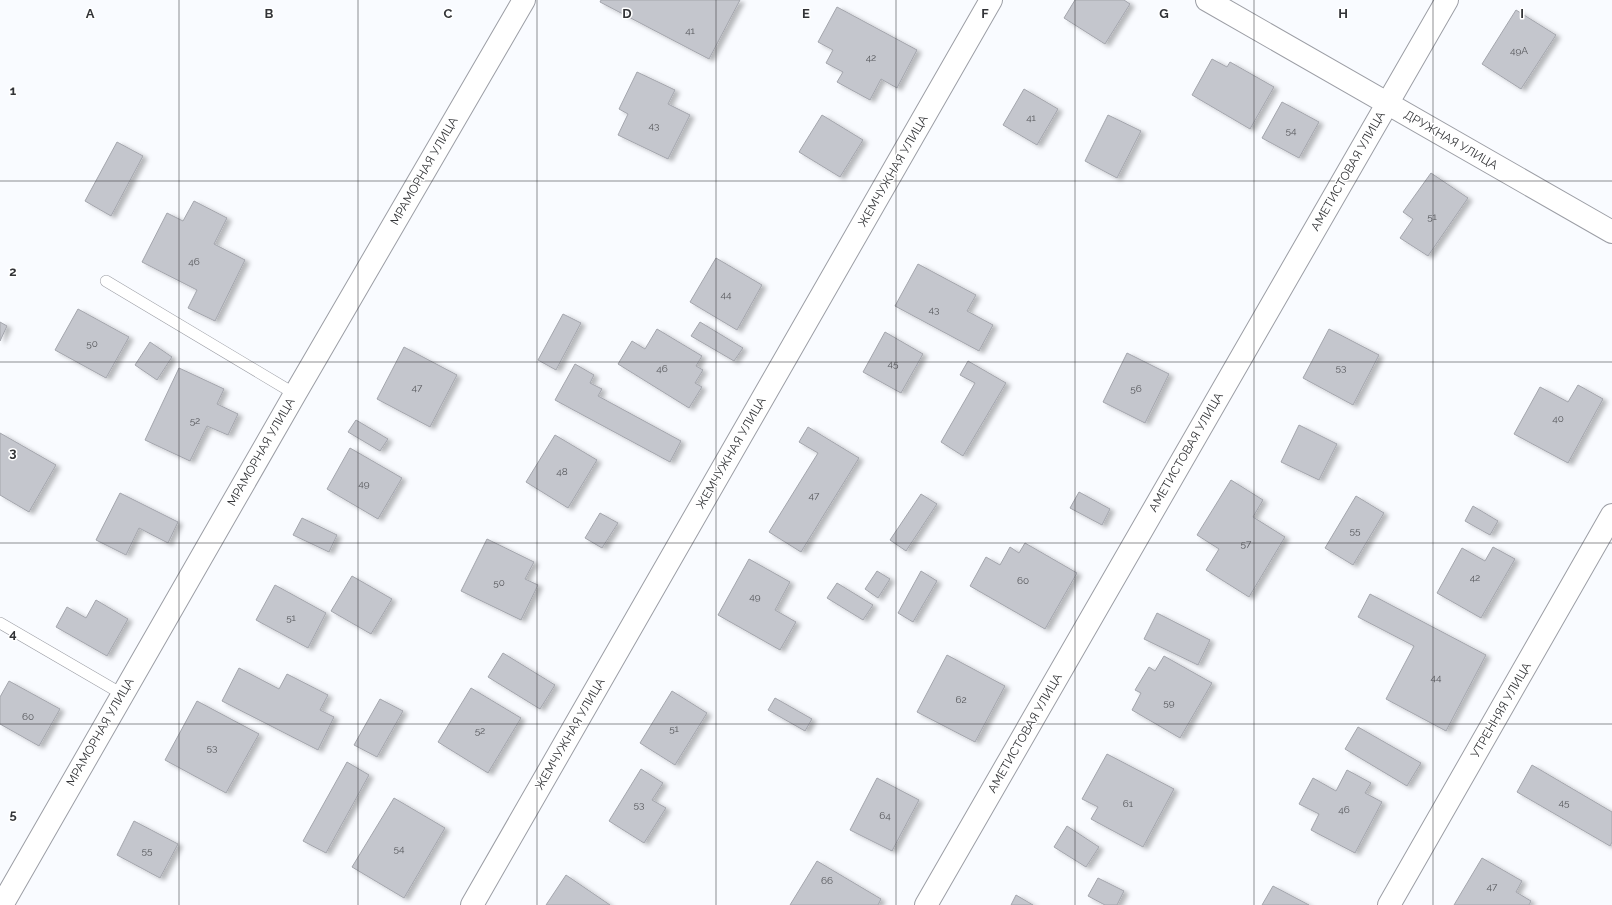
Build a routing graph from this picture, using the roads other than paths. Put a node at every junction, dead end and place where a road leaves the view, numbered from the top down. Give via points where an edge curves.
1 (524, 0) edge
2 (991, 0) edge
3 (1207, 0) edge
4 (1447, 0) edge
5 (1387, 103) junction
6 (1612, 232) edge
7 (106, 281) dead end
8 (295, 394) junction
9 (1612, 515) edge
10 (0, 623) edge
11 (122, 694) junction
12 (2, 905) edge
13 (472, 905) edge
14 (926, 905) edge
15 (1389, 905) edge

1 - 8 street, МРАМОРНАЯ УЛИЦА
2 - 13 street, ЖЕМЧУЖНАЯ УЛИЦА
3 - 5 street, ДРУЖНАЯ УЛИЦА
4 - 5 street, АМЕТИСТОВАЯ УЛИЦА
5 - 6 street, ДРУЖНАЯ УЛИЦА
5 - 14 street, АМЕТИСТОВАЯ УЛИЦА
7 - 8 lane
8 - 11 street, МРАМОРНАЯ УЛИЦА
9 - 15 street, УТРЕННЯЯ УЛИЦА
10 - 11 lane
11 - 12 street, МРАМОРНАЯ УЛИЦА

